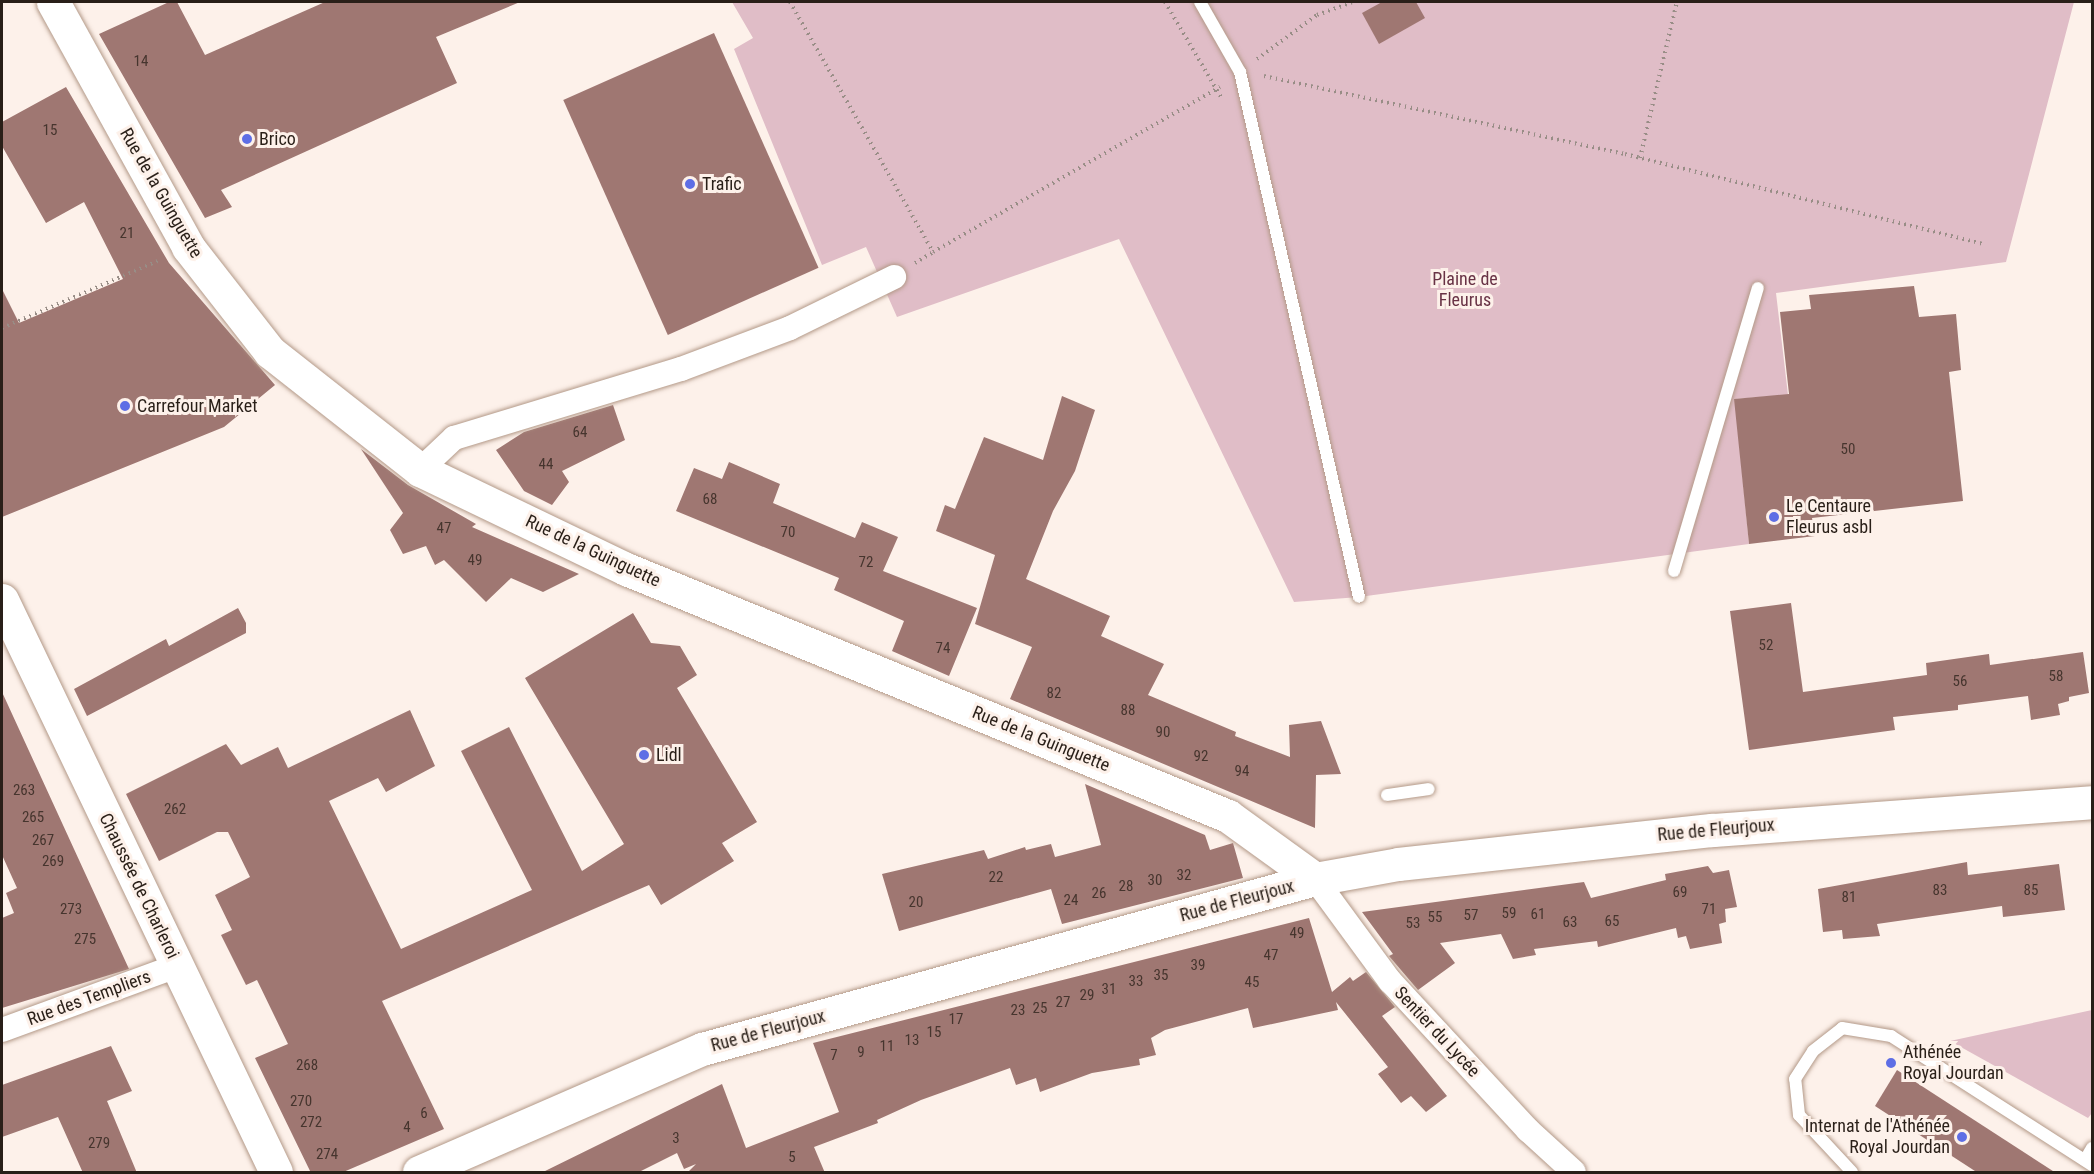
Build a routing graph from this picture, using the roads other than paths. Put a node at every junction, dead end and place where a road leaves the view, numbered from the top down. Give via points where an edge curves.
1 (53, 2) edge
2 (1200, 2) edge
3 (894, 277) dead end
4 (1758, 288) dead end
5 (420, 470) junction
6 (1674, 570) dead end
7 (1359, 597) dead end
8 (2, 600) edge
9 (1428, 789) dead end
10 (1387, 795) dead end
11 (2092, 802) edge
12 (1315, 879) junction
13 (177, 966) junction
14 (2, 1030) edge
15 (2092, 1148) edge
16 (2089, 1163) edge
17 (276, 1173) edge
18 (419, 1173) edge
19 (1574, 1173) edge
20 (1852, 1173) edge

1 - 5 street, Rue de la Guinguette via 188,247 270,352
2 - 7 lane via 1239,72
3 - 5 street via 790,328 681,369 454,438
4 - 6 lane
5 - 12 street, Rue de la Guinguette via 626,569 1228,816
8 - 13 street, Chaussée de Charleroi
9 - 10 lane
11 - 12 street, Rue de Fleurjoux via 1713,830 1398,864
12 - 18 street, Rue de Fleurjoux via 702,1049
12 - 19 street, Sentier du Lycée via 1390,981 1528,1130
13 - 14 street, Rue des Templiers
13 - 17 street, Chaussée de Charleroi
15 - 16 lane
16 - 20 lane via 1891,1036 1842,1028 1813,1051 1796,1079 1799,1115

